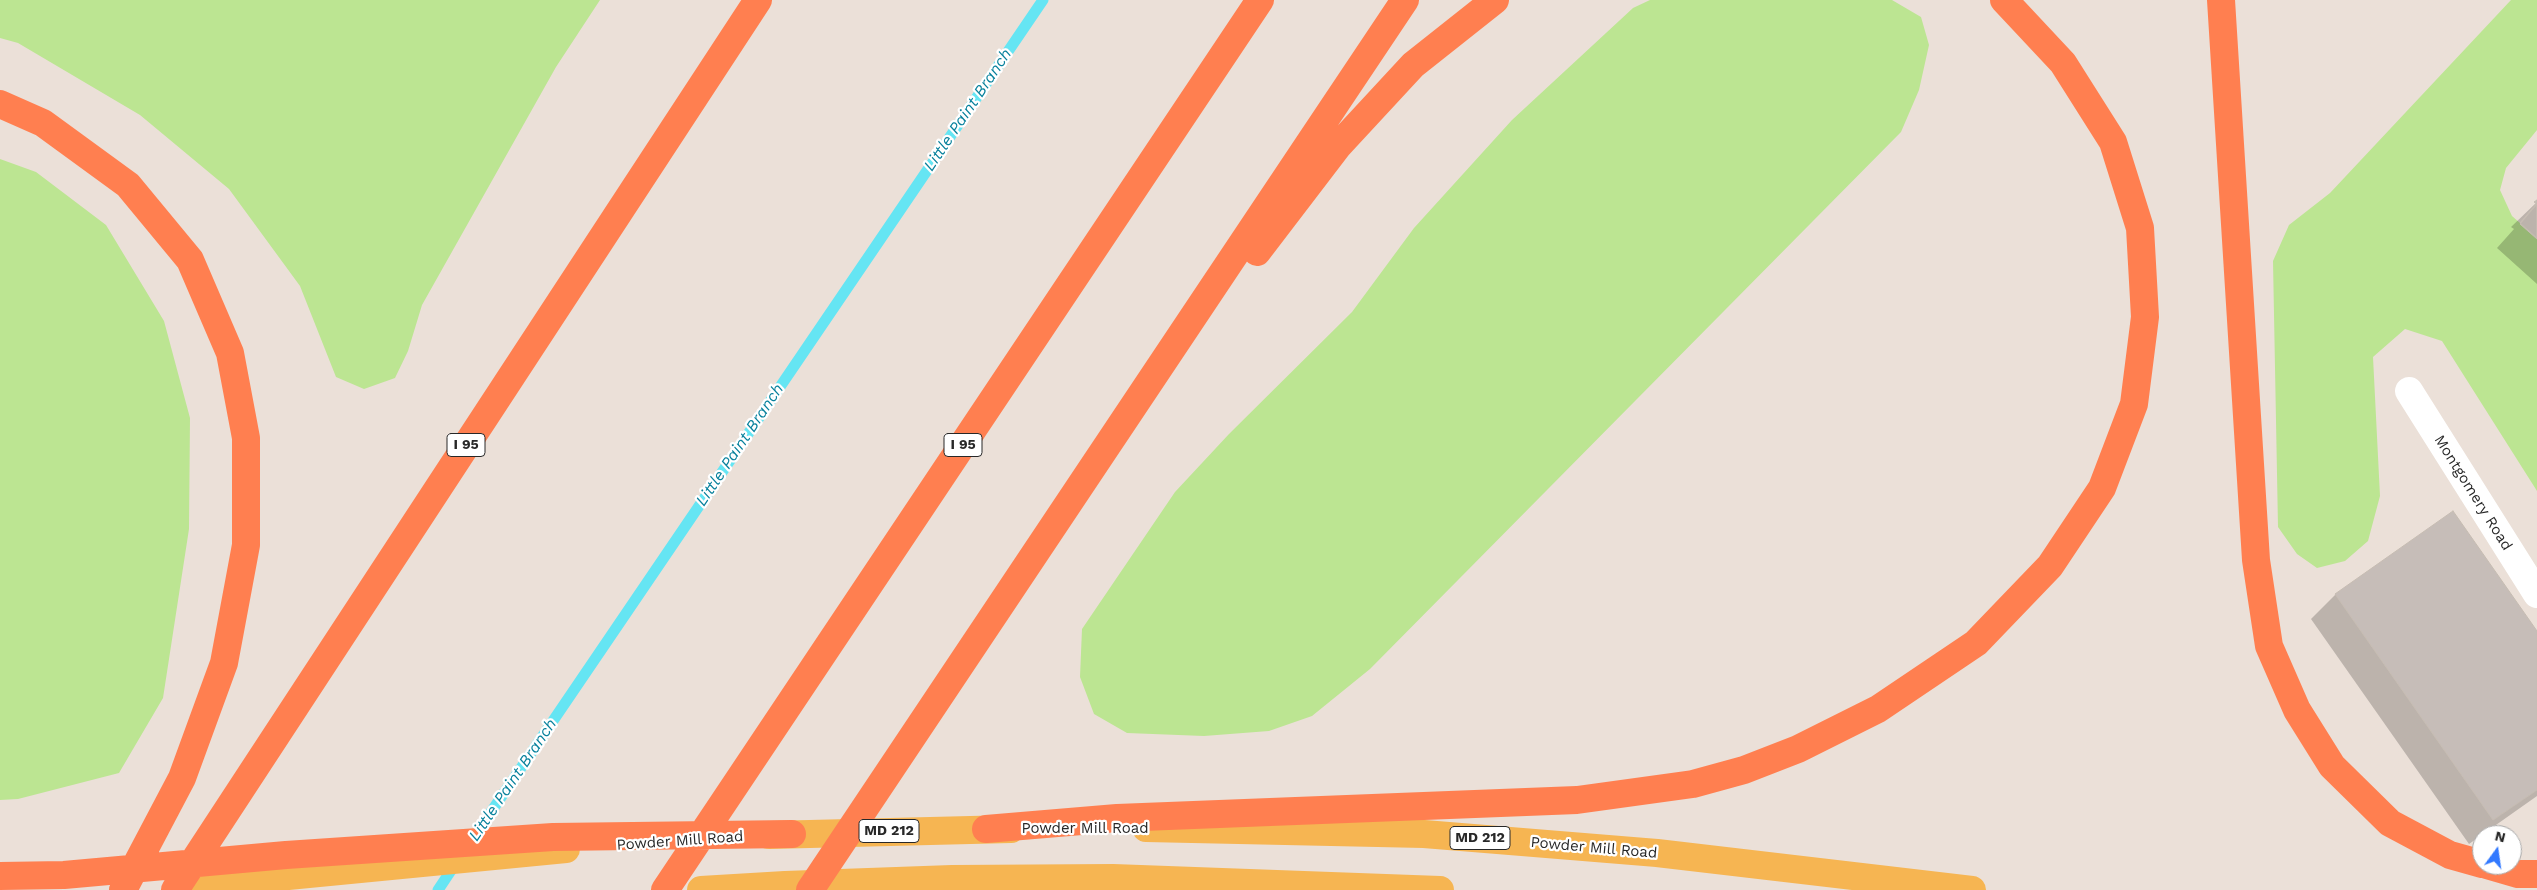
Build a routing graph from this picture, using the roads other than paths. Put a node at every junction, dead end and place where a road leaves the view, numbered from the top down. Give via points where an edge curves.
1 (758, 0) edge
2 (1260, 0) edge
3 (1405, 0) edge
4 (1495, 0) edge
5 (2004, 0) edge
6 (2221, 0) edge
7 (0, 104) edge
8 (2409, 391) dead end
9 (1093, 468) junction
10 (2537, 594) edge
11 (929, 714) junction
12 (986, 829) junction
13 (792, 834) junction
14 (2472, 861) edge
15 (2522, 874) edge
16 (2537, 874) edge
17 (0, 876) edge
18 (122, 890) edge
19 (175, 890) edge
20 (198, 890) edge
21 (665, 890) edge
22 (701, 890) edge
23 (810, 890) edge
24 (825, 890) edge
25 (1440, 890) edge
26 (1972, 890) edge

1 - 19 highway, I 95
2 - 21 highway, I 95
3 - 9 highway
4 - 9 highway via 1413,64 1338,146
5 - 12 highway via 2063,64 2113,142 2140,228 2144,317 2134,404 2102,488 2050,566 1976,643 1878,709 1798,750 1693,784 1577,800 1116,818
6 - 14 highway via 2256,560 2269,646 2297,710 2332,766 2390,823 2450,855
7 - 18 highway via 43,124 128,185 190,260 230,353 246,438 246,545 224,663 182,778
8 - 10 street, Montgomery Road
9 - 11 highway
11 - 23 highway
11 - 24 highway
12 - 13 main road, Powder Mill Road / MD 212
12 - 26 main road, Powder Mill Road / MD 212 via 1424,834 1657,853
13 - 17 highway via 553,837 286,855 64,875
13 - 20 main road, Powder Mill Road / MD 212 via 552,850 288,876
15 - 16 highway
22 - 25 main road via 952,880 1113,878

